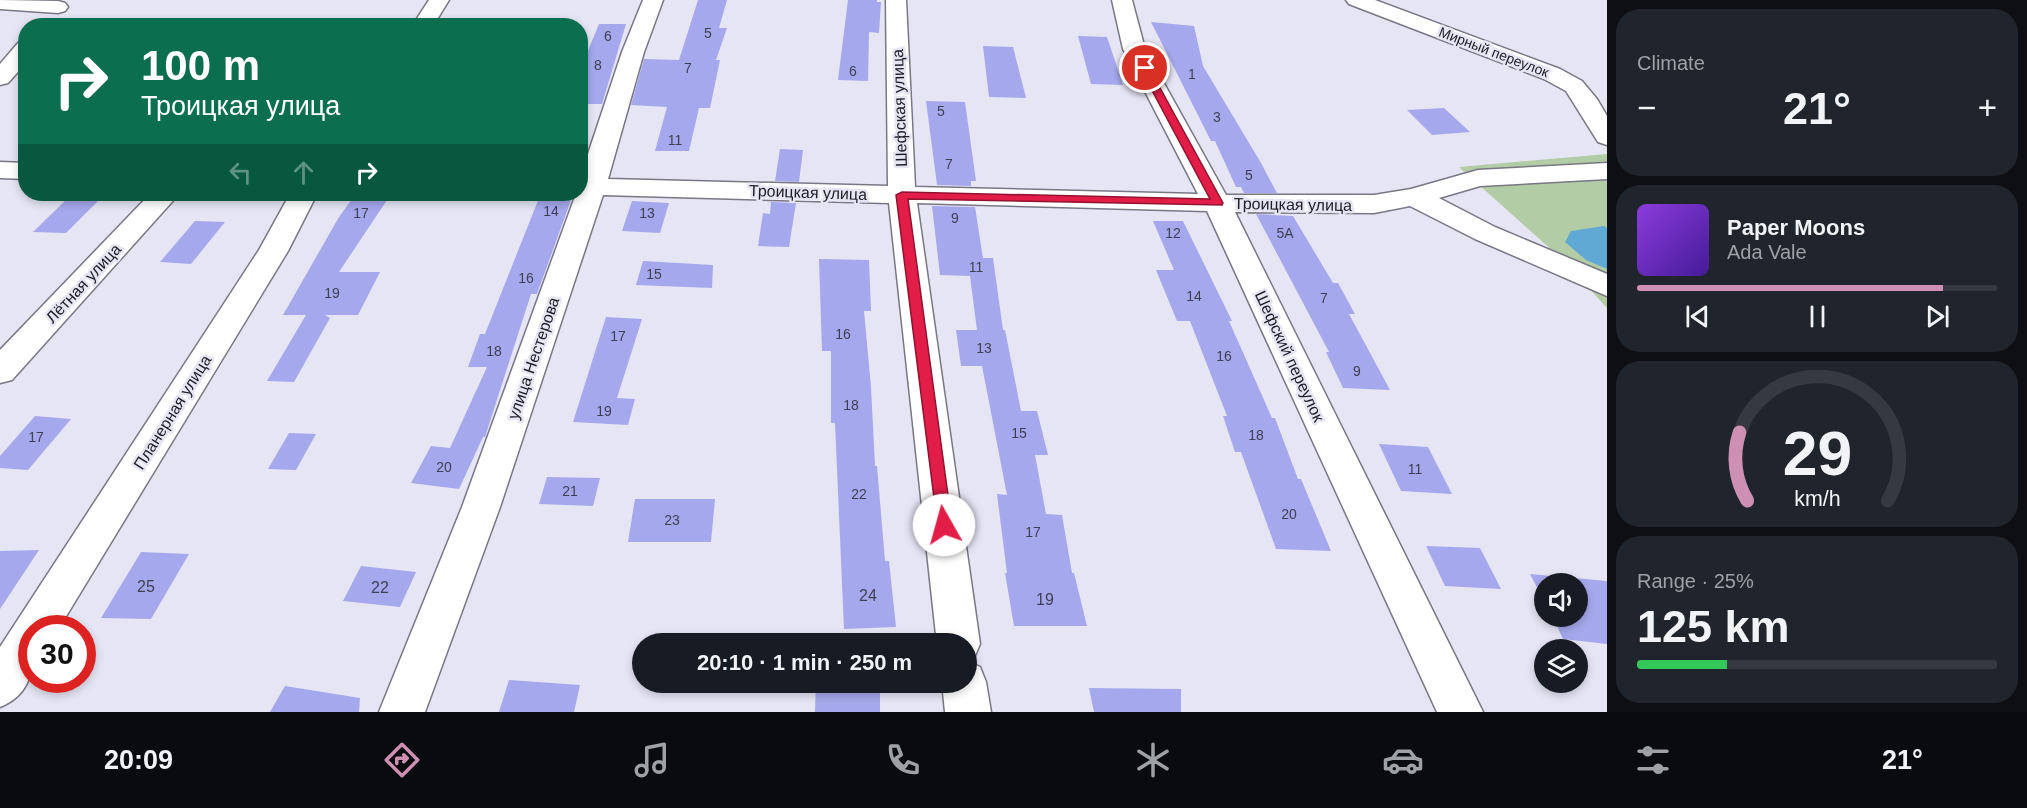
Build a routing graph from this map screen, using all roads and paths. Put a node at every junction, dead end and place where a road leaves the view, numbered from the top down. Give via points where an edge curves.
1 (439, 0) edge
2 (653, 0) edge
3 (896, 0) edge
4 (1122, 0) edge
5 (1356, 0) edge
6 (0, 3) edge
7 (63, 4) edge
8 (51, 18) edge
9 (427, 18) edge
10 (18, 57) edge
11 (0, 78) edge
12 (1607, 137) edge
13 (0, 170) edge
14 (18, 171) edge
15 (1607, 171) edge
16 (588, 180) edge
17 (588, 186) edge
18 (902, 195) junction
19 (1414, 197) junction
20 (158, 201) edge
21 (299, 201) edge
22 (581, 201) edge
23 (1218, 203) junction
24 (1607, 286) edge
25 (0, 371) edge
26 (44, 615) edge
27 (958, 633) edge
28 (18, 657) edge
29 (0, 685) edge
30 (965, 693) edge
31 (402, 712) edge
32 (968, 712) edge
33 (1460, 712) edge

1 - 9 street
2 - 16 street, улица Нестерова
3 - 18 street, Шефская улица
4 - 23 street, Шефский переулок via 1134,49
5 - 12 street, Мирный переулок via 1552,74 1574,86
6 - 7 street
7 - 8 street
10 - 11 street
13 - 14 street
15 - 19 street, Троицкая улица via 1478,178
17 - 18 street, Троицкая улица
18 - 23 street, Троицкая улица
18 - 27 street, Шефская улица
19 - 23 street, Троицкая улица via 1374,204
19 - 24 street
20 - 25 street, Лётная улица
21 - 26 street, Планерная улица via 273,251
22 - 31 street, улица Нестерова via 481,507
23 - 33 street, Шефский переулок
28 - 29 street
30 - 32 street

